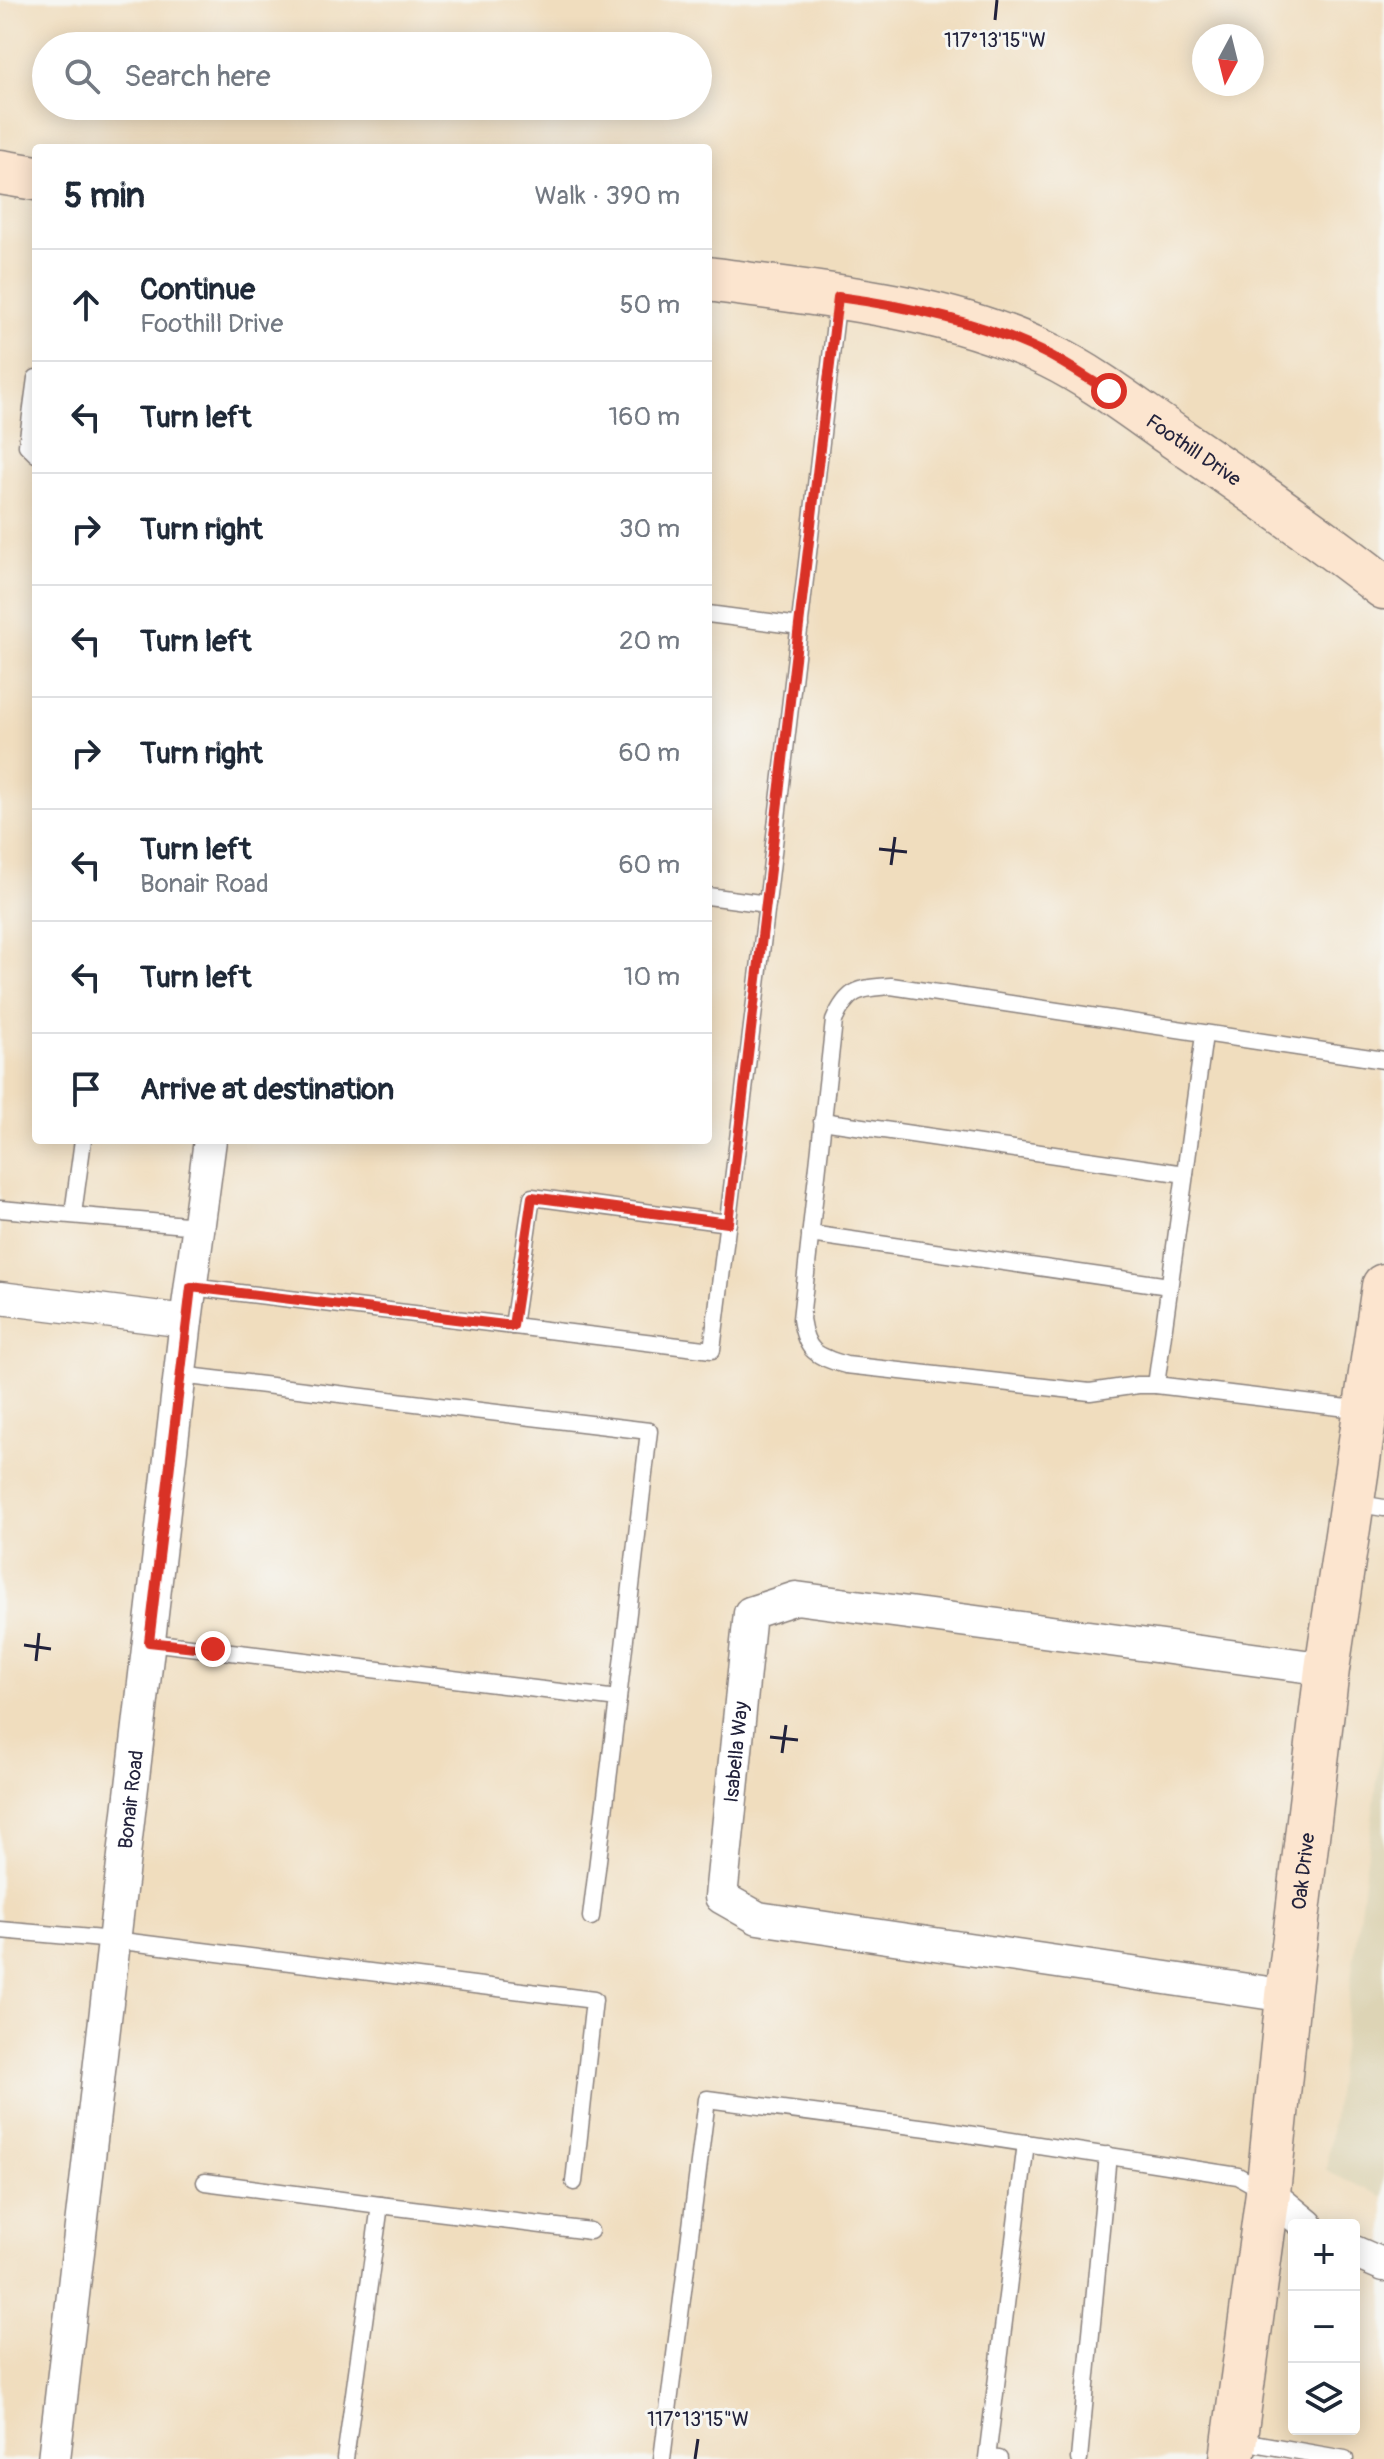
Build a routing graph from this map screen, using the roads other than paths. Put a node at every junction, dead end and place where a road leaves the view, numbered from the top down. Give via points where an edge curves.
1 (0, 172) edge
2 (32, 177) edge
3 (712, 280) edge
4 (838, 297) junction
5 (32, 408) edge
6 (32, 450) edge
7 (1384, 587) edge
8 (712, 615) edge
9 (800, 626) junction
10 (712, 897) edge
11 (767, 904) junction
12 (1204, 1035) junction
13 (1384, 1060) edge
14 (822, 1121) junction
15 (82, 1144) edge
16 (209, 1144) edge
17 (1185, 1174) junction
18 (0, 1209) edge
19 (73, 1214) junction
20 (728, 1223) junction
21 (198, 1226) junction
22 (810, 1234) junction
23 (1169, 1286) junction
24 (191, 1287) junction
25 (1383, 1296) edge
26 (0, 1298) edge
27 (186, 1321) junction
28 (513, 1326) junction
29 (180, 1375) junction
30 (1156, 1385) junction
31 (1367, 1430) junction
32 (1368, 1505) edge
33 (149, 1642) junction
34 (1327, 1669) junction
35 (618, 1699) junction
36 (591, 1917) dead end
37 (0, 1930) edge
38 (114, 1940) junction
39 (1288, 1996) junction
40 (1026, 2143) junction
41 (1108, 2155) junction
42 (205, 2182) dead end
43 (574, 2182) dead end
44 (1268, 2193) junction
45 (380, 2205) junction
46 (1300, 2219) edge
47 (590, 2231) dead end
48 (1360, 2255) edge
49 (1384, 2265) edge
50 (1233, 2450) edge
51 (54, 2459) edge
52 (345, 2459) edge
53 (662, 2459) edge
54 (999, 2459) edge
55 (1079, 2459) edge
56 (1345, 2459) edge

1 - 2 street
3 - 4 street, Foothill Drive
4 - 7 street, Foothill Drive via 888,304 984,330 1050,356 1298,521
4 - 9 lane
5 - 6 lane via 27,445
8 - 9 lane
9 - 11 lane
10 - 11 lane
11 - 20 lane
12 - 13 lane
12 - 14 lane via 891,986 864,988 843,999 834,1021
12 - 17 lane
14 - 17 lane
14 - 22 lane
15 - 19 lane
16 - 21 street, Bonair Road
17 - 23 lane
18 - 19 lane
19 - 21 lane
20 - 28 lane via 532,1197
20 - 28 lane via 712,1350
21 - 24 street, Bonair Road
22 - 23 lane
22 - 30 lane via 801,1319 804,1341 821,1358 1090,1392
23 - 30 lane
24 - 27 street, Bonair Road
24 - 28 lane
25 - 31 street, Oak Drive
26 - 27 street
27 - 29 street, Bonair Road
29 - 33 street, Bonair Road
29 - 35 lane via 649,1431
30 - 31 lane
31 - 32 street, Oak Drive
32 - 34 street, Oak Drive
33 - 35 lane
33 - 38 street, Bonair Road
34 - 39 street, Oak Drive
34 - 39 street, Isabella Way via 796,1598 750,1613 721,1897 758,1918
35 - 36 lane
37 - 38 lane
38 - 43 lane via 594,2000
38 - 51 street, Bonair Road
39 - 44 street, Oak Drive
40 - 41 lane
40 - 53 lane via 707,2099
40 - 54 lane via 987,2458
41 - 44 lane via 1238,2176
41 - 55 lane
42 - 45 lane
44 - 46 street
44 - 50 street, Oak Drive
45 - 47 lane
45 - 52 lane
48 - 49 street
50 - 56 lane

